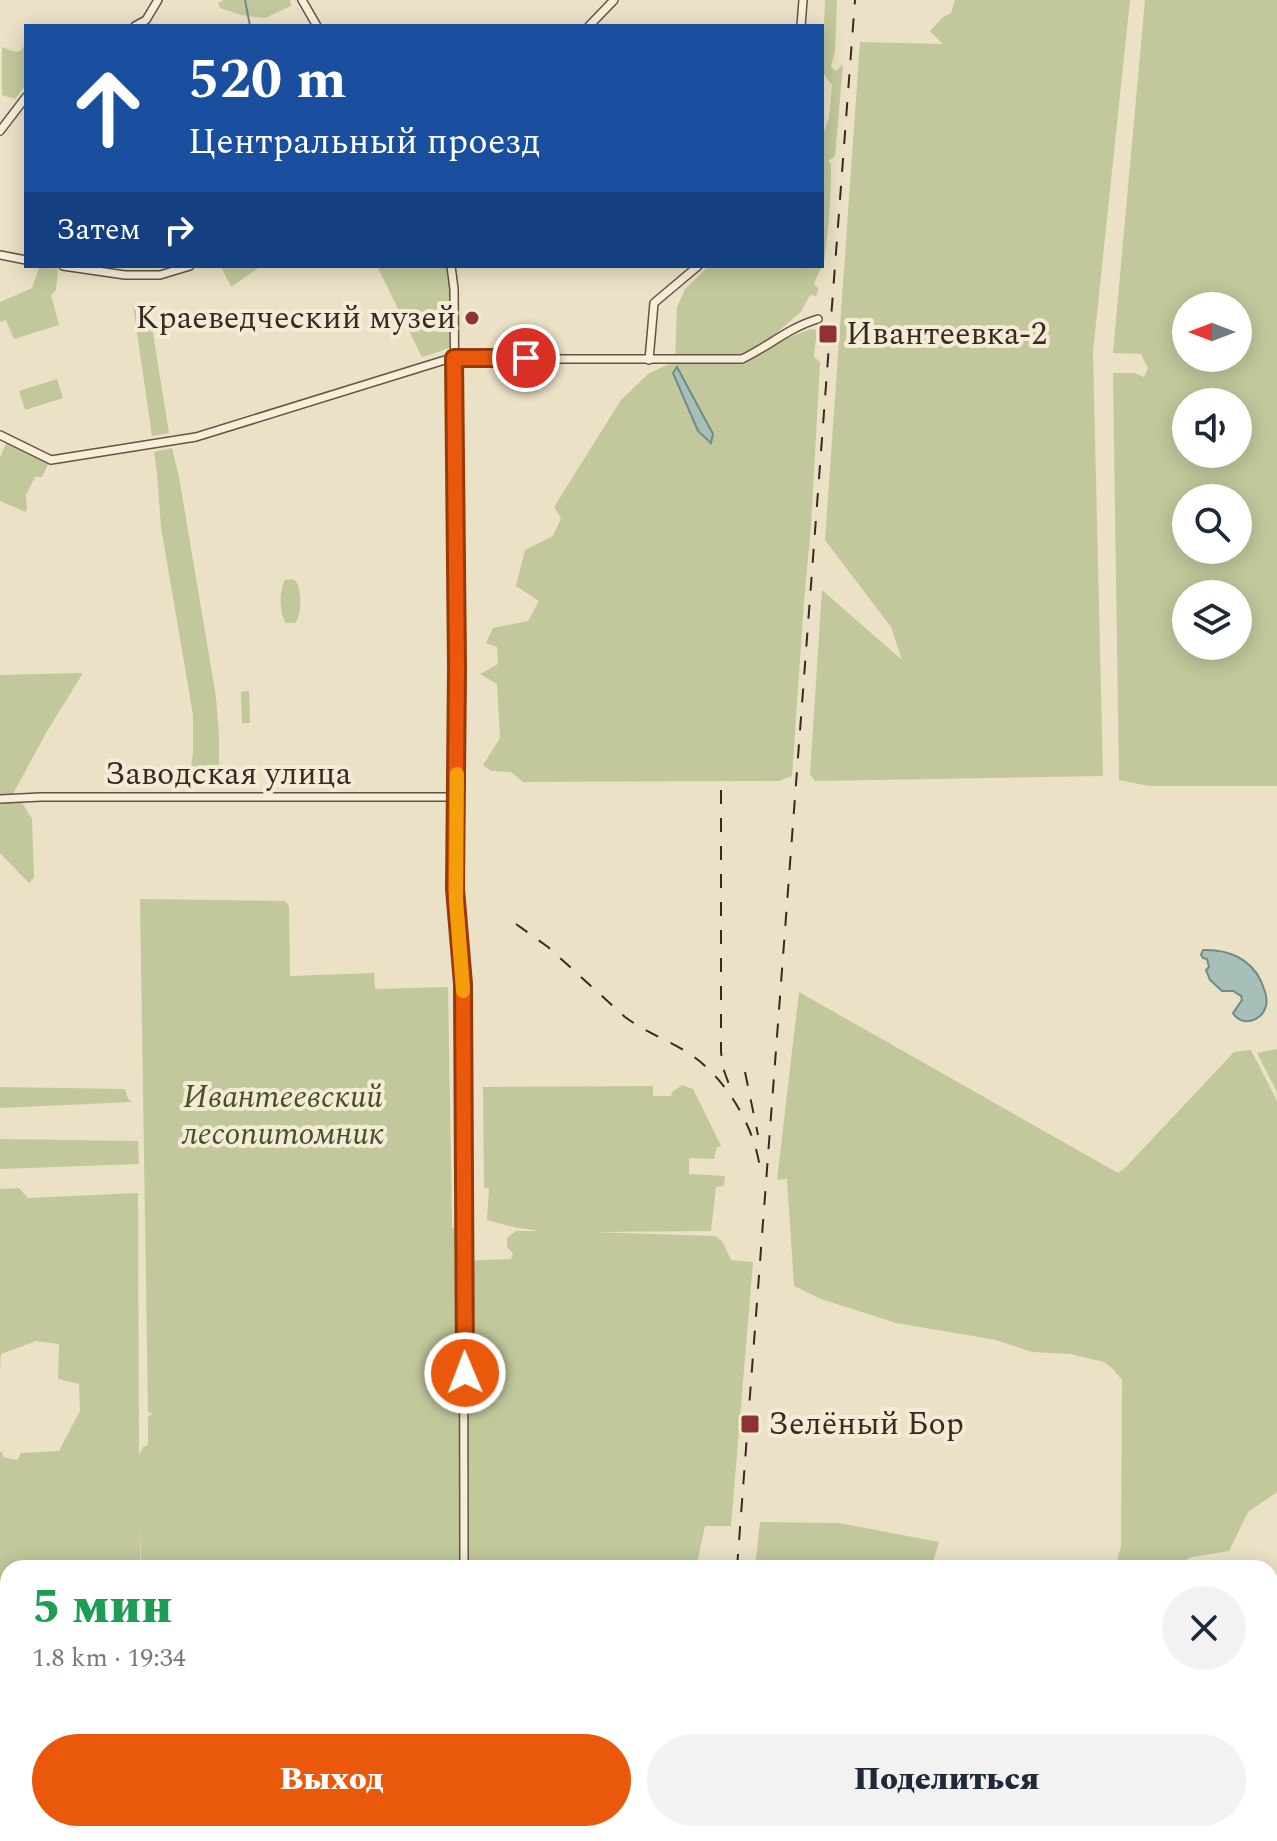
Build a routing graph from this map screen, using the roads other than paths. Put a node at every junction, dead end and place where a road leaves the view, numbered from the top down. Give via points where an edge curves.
1 (158, 0) edge
2 (302, 0) edge
3 (614, 0) edge
4 (803, 0) edge
5 (139, 24) edge
6 (316, 24) edge
7 (591, 24) edge
8 (801, 24) edge
9 (24, 100) edge
10 (0, 131) edge
11 (0, 255) edge
12 (24, 260) edge
13 (77, 268) edge
14 (183, 268) edge
15 (451, 268) edge
16 (696, 268) edge
17 (818, 319) dead end
18 (454, 358) junction
19 (649, 360) junction
20 (0, 435) edge
21 (457, 797) junction
22 (0, 799) edge
23 (464, 1560) edge

1 - 5 street
2 - 6 street
3 - 7 street
4 - 8 street
9 - 10 street
11 - 12 street
13 - 14 street via 125,275 160,275
15 - 18 street
16 - 19 street via 652,306
17 - 19 street via 742,359
18 - 19 street
18 - 20 street via 200,436 161,443 51,460
18 - 21 street
21 - 22 street, Заводская улица
21 - 23 street via 464,1065

